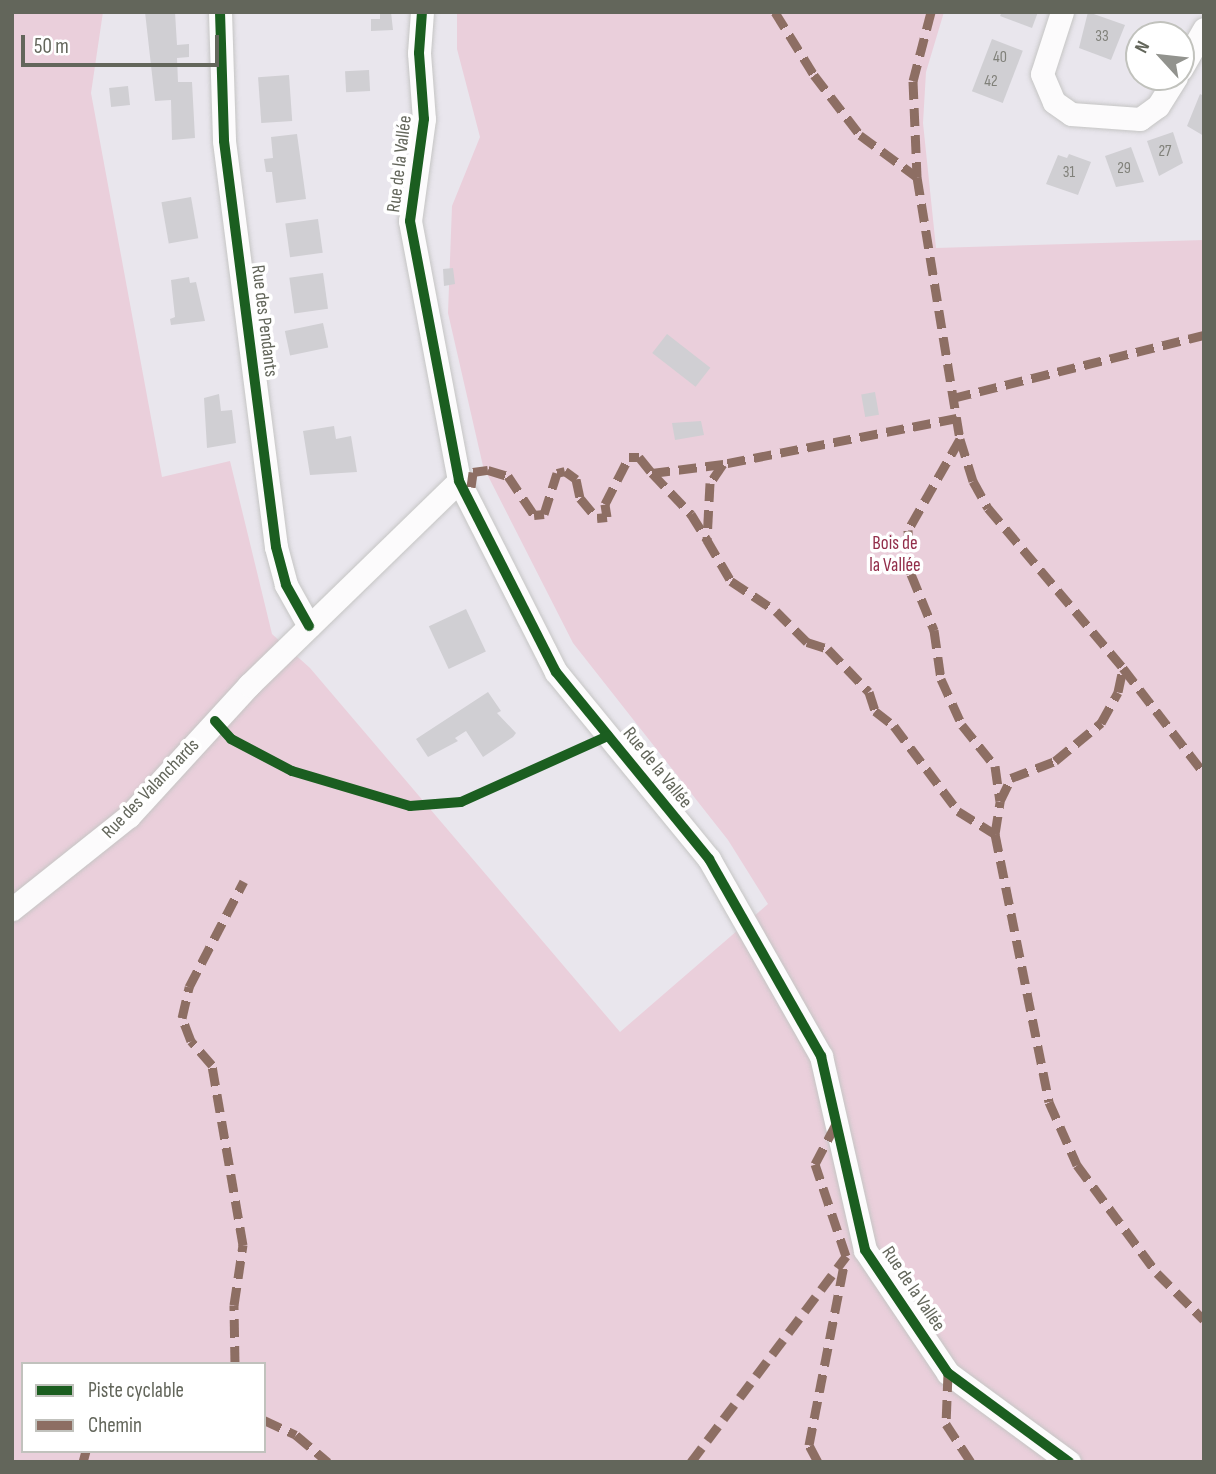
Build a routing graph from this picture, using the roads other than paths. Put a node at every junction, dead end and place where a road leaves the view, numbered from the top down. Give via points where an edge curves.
1 (220, 12) edge
2 (422, 12) edge
3 (1062, 12) edge
4 (1204, 29) edge
5 (1195, 45) edge
6 (1167, 91) edge
7 (459, 481) junction
8 (309, 626) junction
9 (12, 909) edge
10 (1069, 1462) edge

1 - 8 street, Rue des Pendants via 224,141 276,547 286,585
2 - 7 street, Rue de la Vallée via 419,53 424,119 410,221
3 - 6 street via 1042,74 1048,93 1062,108 1087,117 1140,119 1158,106
4 - 5 street
7 - 8 street, Rue des Valanchards
7 - 10 street, Rue de la Vallée via 556,672 709,859 821,1056 866,1250 948,1373
8 - 9 street, Rue des Valanchards via 129,816

